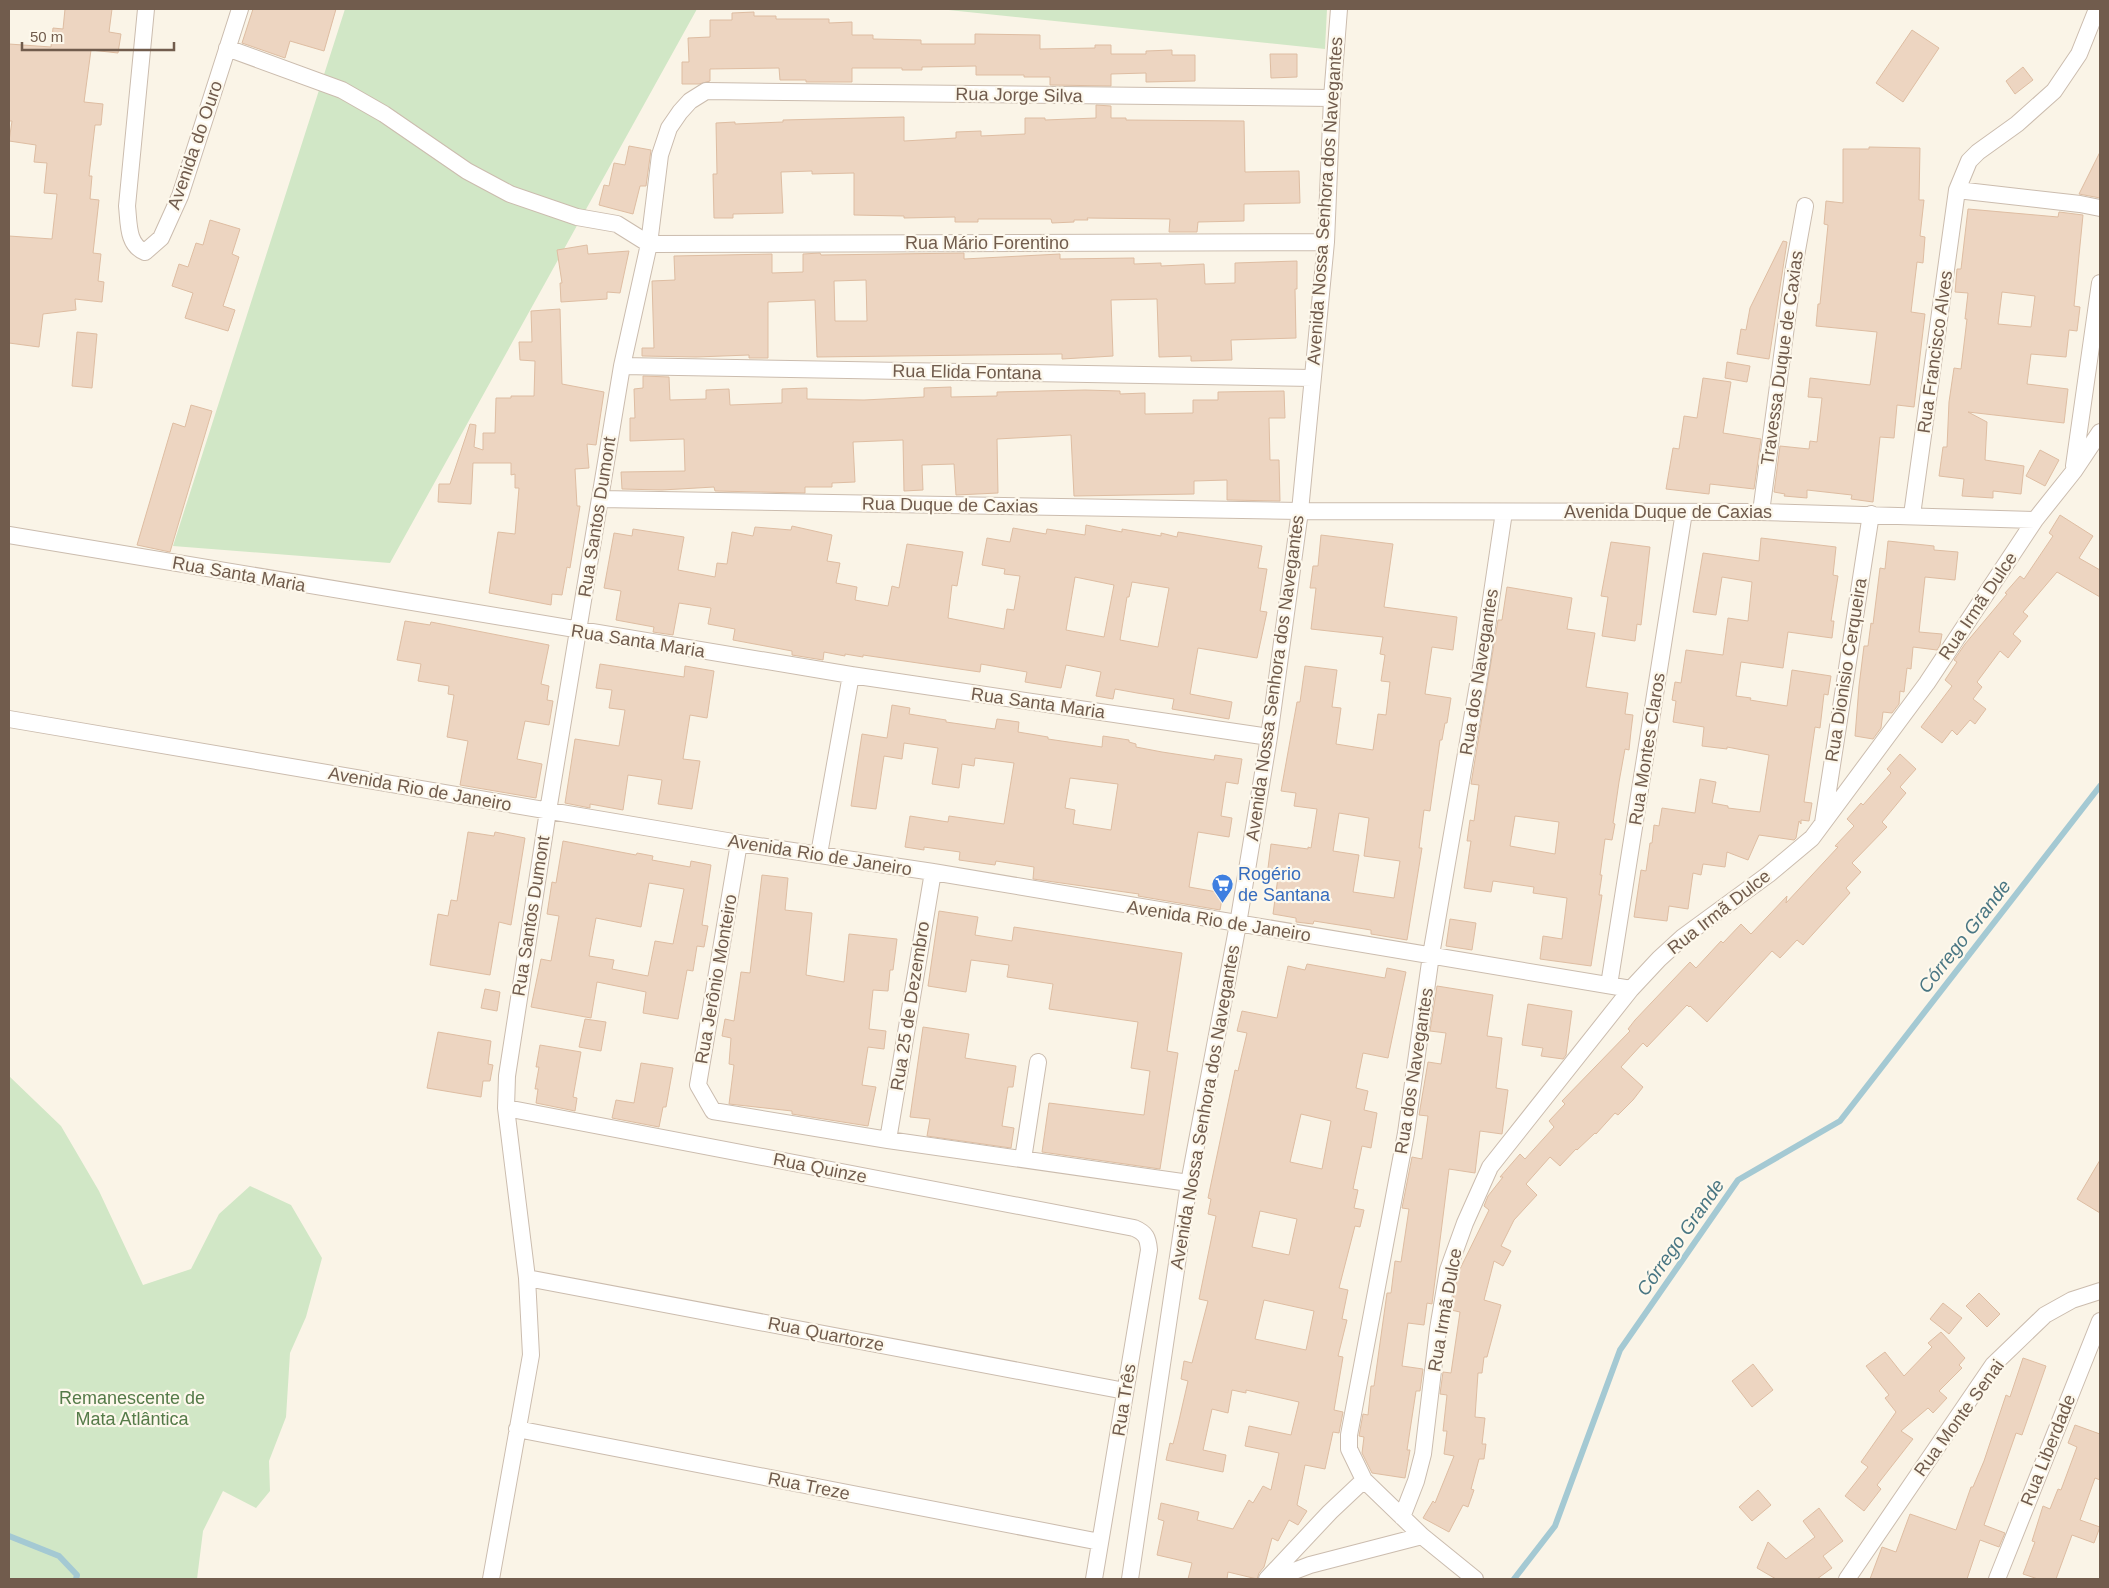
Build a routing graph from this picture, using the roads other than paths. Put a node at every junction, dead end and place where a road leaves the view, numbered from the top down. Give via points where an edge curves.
1 (146, 9) edge
2 (240, 9) edge
3 (1339, 9) edge
4 (2097, 9) edge
5 (227, 48) junction
6 (706, 91) joint
7 (1332, 98) junction
8 (1958, 190) junction
9 (1805, 206) dead end
10 (2100, 208) edge
11 (1326, 242) junction
12 (649, 244) junction
13 (2100, 283) edge
14 (622, 366) junction
15 (1312, 378) junction
16 (2100, 432) edge
17 (2074, 471) junction
18 (600, 499) junction
19 (1300, 511) junction
20 (1504, 512) junction
21 (1684, 512) junction
22 (1761, 512) junction
23 (1871, 514) junction
24 (1912, 515) junction
25 (2035, 520) junction
26 (9, 536) edge
27 (579, 631) junction
28 (851, 675) junction
29 (9, 719) edge
30 (1269, 736) junction
31 (548, 811) junction
32 (1822, 826) junction
33 (739, 843) junction
34 (819, 854) junction
35 (933, 872) junction
36 (1238, 924) junction
37 (1431, 955) junction
38 (1609, 985) junction
39 (1631, 988) junction
40 (1038, 1062) dead end
41 (506, 1108) junction
42 (888, 1140) junction
43 (1023, 1159) junction
44 (1189, 1183) junction
45 (1134, 1228) joint
46 (527, 1278) junction
47 (2100, 1291) edge
48 (2100, 1321) edge
49 (1125, 1391) junction
50 (518, 1429) junction
51 (1364, 1480) junction
52 (1402, 1517) junction
53 (1422, 1536) junction
54 (1100, 1542) junction
55 (491, 1579) edge
56 (1094, 1579) edge
57 (1130, 1579) edge
58 (1267, 1579) edge
59 (1273, 1579) edge
60 (1475, 1579) edge
61 (1848, 1579) edge
62 (1997, 1579) edge

1 - 5 street, Avenida do Ouro via 127,206 130,235 136,246 145,252 161,238 180,196
2 - 5 street, Avenida do Ouro
3 - 7 street, Avenida Nossa Senhora dos Navegantes
4 - 8 street, Rua Francisco Alves via 2079,54 2054,91 2017,124 1978,152 1969,162
5 - 12 street via 342,90 384,114 467,171 510,194 577,217 617,224
6 - 7 street, Rua Jorge Silva
6 - 12 street, Rua Santos Dumont via 690,100 669,128 660,155
7 - 11 street, Avenida Nossa Senhora dos Navegantes
8 - 10 street
8 - 24 street, Rua Francisco Alves
9 - 22 street, Travessa Duque de Caxias
11 - 12 street, Rua Mário Forentino
11 - 15 street, Avenida Nossa Senhora dos Navegantes
12 - 14 street, Rua Santos Dumont
13 - 17 street
14 - 15 street, Rua Elida Fontana
14 - 18 street, Rua Santos Dumont
15 - 19 street, Avenida Nossa Senhora dos Navegantes
16 - 17 street, Rua Irmã Dulce
17 - 25 street, Rua Irmã Dulce
18 - 19 street, Rua Duque de Caxias
18 - 27 street, Rua Santos Dumont
19 - 20 street, Avenida Duque de Caxias
19 - 30 street, Avenida Nossa Senhora dos Navegantes
20 - 21 street, Avenida Duque de Caxias
20 - 37 street, Rua dos Navegantes via 1481,667
21 - 22 street, Avenida Duque de Caxias
21 - 38 street, Rua Montes Claros
22 - 23 street, Avenida Duque de Caxias
23 - 24 street, Avenida Duque de Caxias
23 - 32 street, Rua Dionisio Cerqueira
24 - 25 street, Avenida Duque de Caxias
25 - 32 street, Rua Irmã Dulce via 1927,682
26 - 27 street, Rua Santa Maria
27 - 28 street, Rua Santa Maria
27 - 31 street, Rua Santos Dumont
28 - 30 street, Rua Santa Maria
28 - 34 street
29 - 31 street, Avenida Rio de Janeiro
30 - 36 street, Avenida Nossa Senhora dos Navegantes
31 - 33 street, Avenida Rio de Janeiro
31 - 41 street, Rua Santos Dumont via 507,1076
32 - 39 street, Rua Irmã Dulce via 1769,874 1683,937
33 - 34 street, Avenida Rio de Janeiro
33 - 42 street, Rua Jerônio Monteiro via 698,1085 713,1111
34 - 35 street, Avenida Rio de Janeiro
35 - 36 street, Avenida Rio de Janeiro
35 - 42 street, Rua 25 de Dezembro
36 - 37 street, Avenida Rio de Janeiro
36 - 44 street, Avenida Nossa Senhora dos Navegantes
37 - 38 street, Avenida Rio de Janeiro
37 - 51 street, Rua dos Navegantes via 1406,1133 1349,1435 1349,1449
38 - 39 street, Avenida Rio de Janeiro
39 - 52 street, Rua Irmã Dulce via 1490,1167 1474,1199 1448,1270 1423,1454
40 - 43 street
41 - 45 street, Rua Quinze
41 - 46 street, Rua Santos Dumont
42 - 43 street
43 - 44 street
44 - 57 street, Avenida Nossa Senhora dos Navegantes
45 - 49 street, Rua Três via 1147,1236 1149,1250
46 - 49 street, Rua Quartorze
46 - 50 street, Rua Santos Dumont via 531,1355
47 - 61 street, Rua Monte Senai via 2072,1300 2045,1315 1993,1365
48 - 62 street, Rua Liberdade
49 - 54 street, Rua Três
50 - 54 street, Rua Treze
50 - 55 street, Rua Santos Dumont
51 - 52 street, Rua dos Navegantes
51 - 58 street
52 - 53 street, Rua dos Navegantes
53 - 59 street via 1310,1565
53 - 60 street, Rua dos Navegantes
54 - 56 street, Rua Três

